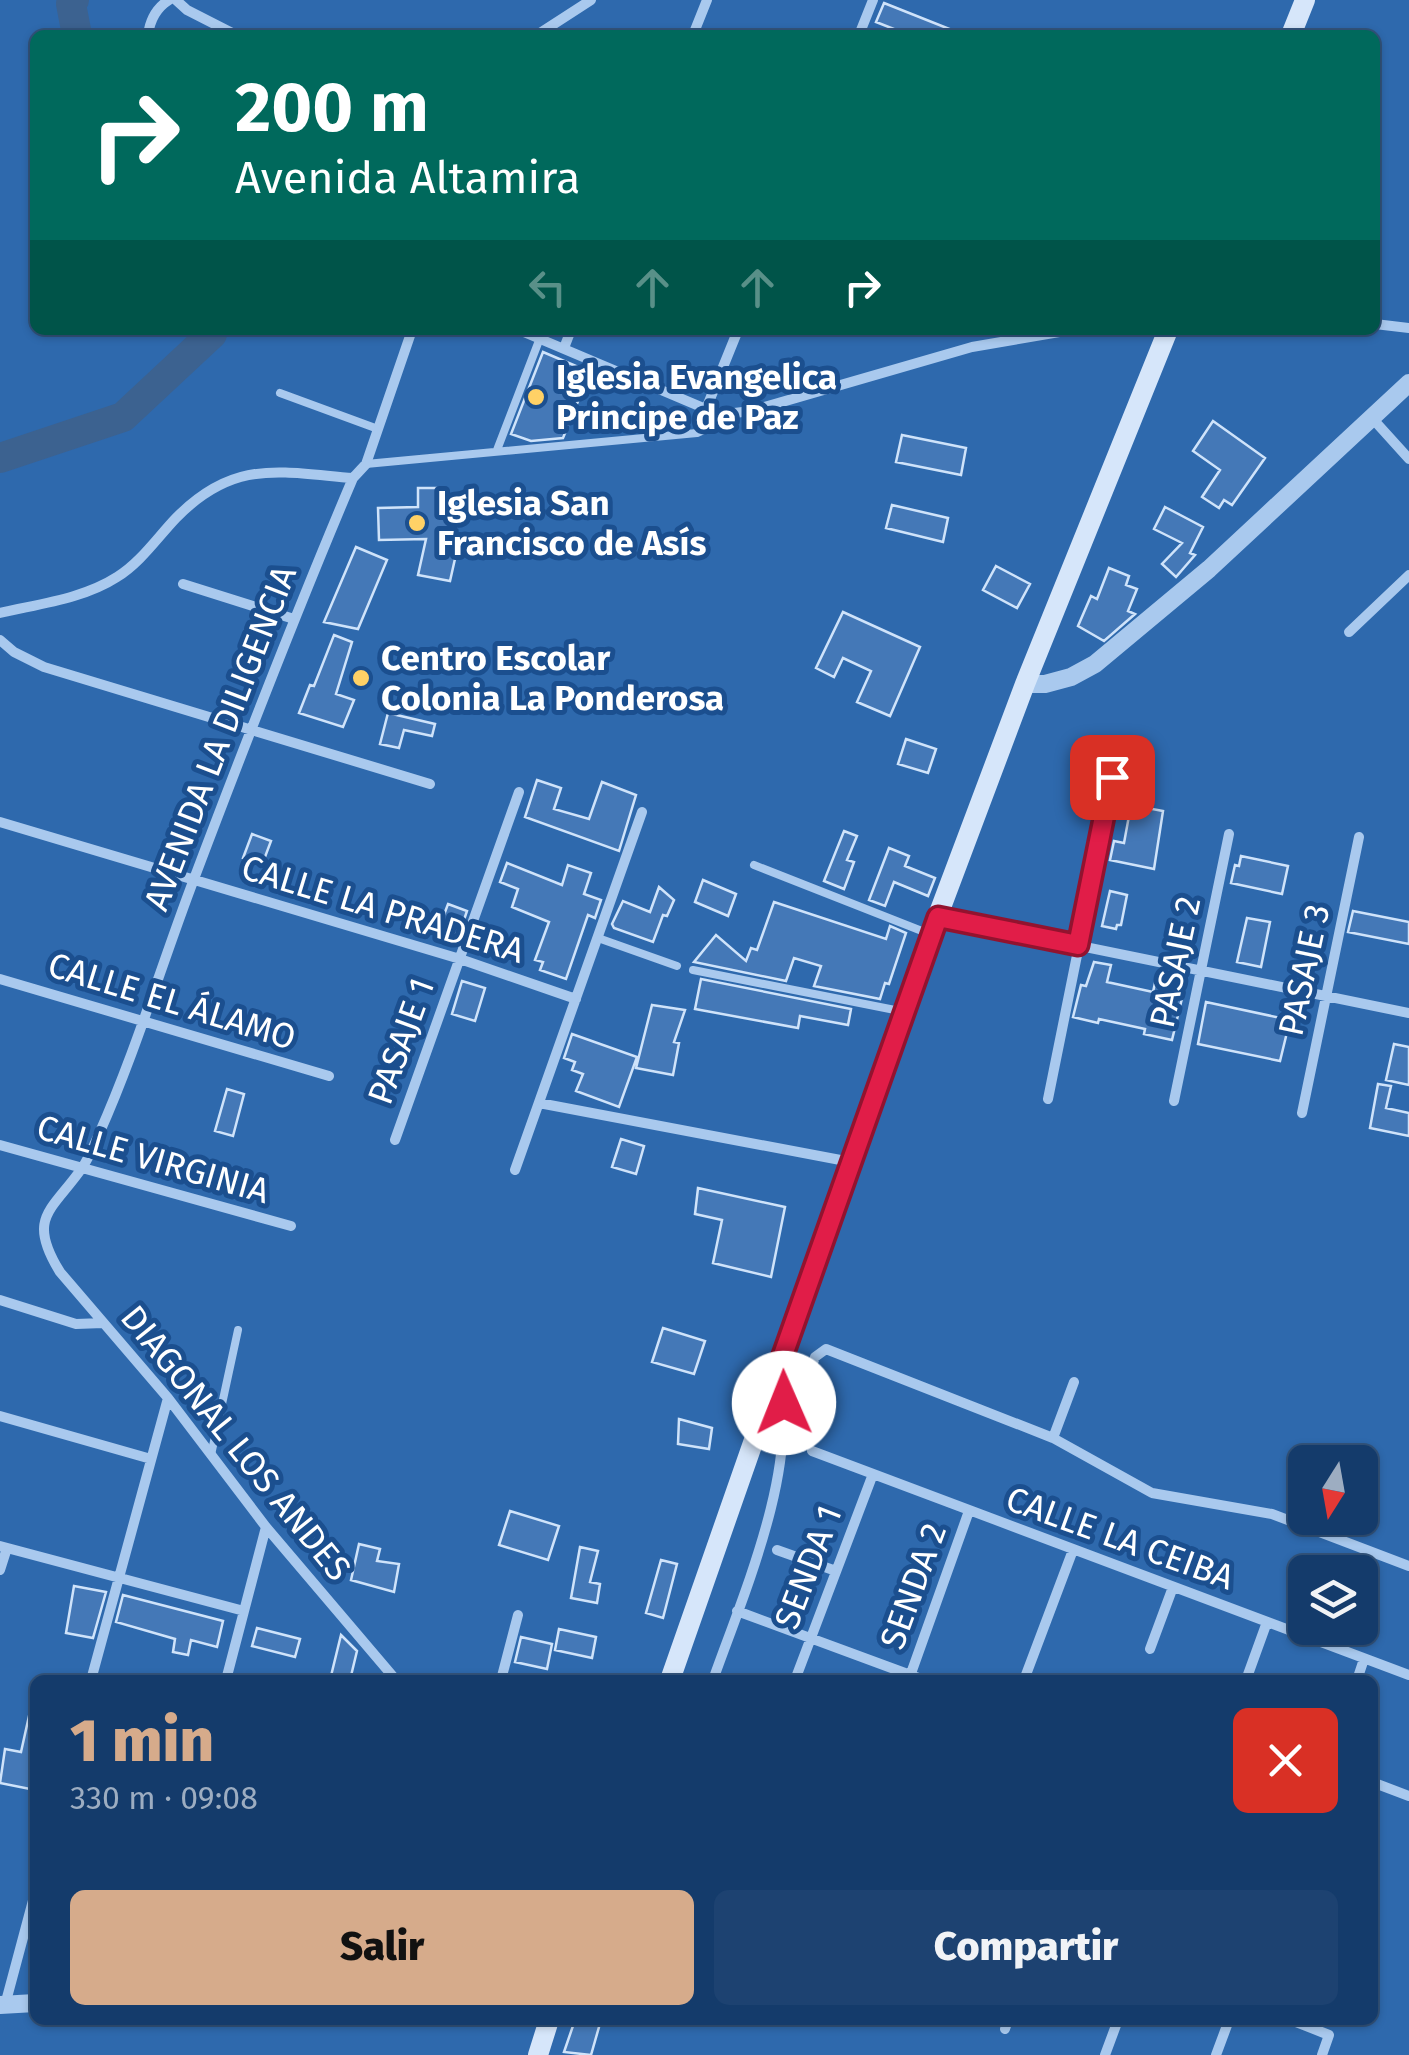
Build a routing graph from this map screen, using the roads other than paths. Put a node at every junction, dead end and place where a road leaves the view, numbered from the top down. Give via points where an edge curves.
1 (172, 0) edge
2 (591, 0) edge
3 (707, 0) edge
4 (873, 0) edge
5 (1305, 0) edge
6 (149, 30) edge
7 (226, 30) edge
8 (546, 30) edge
9 (695, 30) edge
10 (861, 30) edge
11 (1293, 30) edge
12 (1380, 325) edge
13 (1409, 328) edge
14 (410, 335) edge
15 (532, 335) edge
16 (569, 335) edge
17 (736, 335) edge
18 (1042, 335) edge
19 (1168, 335) edge
20 (540, 338) junction
21 (564, 348) junction
22 (1409, 383) edge
23 (280, 393) dead end
24 (706, 409) junction
25 (726, 414) junction
26 (1372, 418) junction
27 (378, 429) junction
28 (497, 450) junction
29 (1409, 459) edge
30 (366, 464) junction
31 (354, 478) junction
32 (1409, 575) edge
33 (182, 584) dead end
34 (0, 613) edge
35 (294, 619) junction
36 (1349, 632) dead end
37 (0, 640) edge
38 (1025, 684) junction
39 (252, 730) junction
40 (1112, 777) dead end
41 (430, 784) dead end
42 (519, 792) dead end
43 (642, 812) dead end
44 (0, 822) edge
45 (1229, 834) dead end
46 (1360, 837) dead end
47 (754, 865) dead end
48 (193, 880) junction
49 (934, 926) junction
50 (598, 938) junction
51 (1078, 945) junction
52 (460, 959) junction
53 (677, 966) dead end
54 (693, 970) dead end
55 (1201, 970) junction
56 (0, 978) edge
57 (1326, 996) junction
58 (576, 999) junction
59 (904, 1012) junction
60 (1409, 1013) edge
61 (142, 1021) junction
62 (329, 1076) dead end
63 (1048, 1098) dead end
64 (1174, 1101) dead end
65 (540, 1103) junction
66 (1302, 1113) dead end
67 (395, 1140) dead end
68 (0, 1145) edge
69 (852, 1162) junction
70 (82, 1168) junction
71 (516, 1170) dead end
72 (290, 1226) dead end
73 (43, 1234) joint
74 (0, 1300) edge
75 (103, 1323) junction
76 (238, 1330) dead end
77 (777, 1372) junction
78 (1074, 1382) dead end
79 (168, 1398) junction
80 (784, 1403) junction
81 (0, 1416) edge
82 (1053, 1438) junction
83 (812, 1451) dead end
84 (211, 1455) junction
85 (151, 1459) junction
86 (872, 1474) junction
87 (969, 1511) junction
88 (266, 1527) junction
89 (3, 1547) edge
90 (776, 1550) dead end
91 (1072, 1550) junction
92 (1409, 1566) edge
93 (0, 1570) edge
94 (836, 1571) junction
95 (118, 1577) junction
96 (1172, 1588) junction
97 (737, 1610) junction
98 (244, 1611) junction
99 (518, 1615) dead end
100 (1268, 1622) junction
101 (811, 1638) junction
102 (1150, 1648) dead end
103 (1364, 1660) junction
104 (93, 1675) edge
105 (227, 1675) edge
106 (392, 1675) edge
107 (502, 1675) edge
108 (672, 1675) edge
109 (715, 1675) edge
110 (797, 1675) edge
111 (902, 1675) edge
112 (910, 1675) edge
113 (1026, 1675) edge
114 (1248, 1675) edge
115 (1359, 1675) edge
116 (1409, 1676) edge
117 (1378, 1784) edge
118 (1409, 1796) edge
119 (30, 1911) edge
120 (30, 2004) edge
121 (2, 2005) edge
122 (547, 2025) edge
123 (1116, 2025) edge
124 (1227, 2025) edge
125 (1304, 2025) edge
126 (538, 2055) edge
127 (1104, 2055) edge
128 (1216, 2055) edge
129 (1322, 2055) edge

1 - 6 street via 160,6
1 - 7 street
2 - 8 street
3 - 9 street
4 - 10 street
5 - 11 main road
12 - 13 street
14 - 27 street, AVENIDA LA DILIGENCIA
15 - 20 street
16 - 21 street
17 - 24 street
18 - 25 street via 972,347
19 - 38 main road
20 - 21 street
20 - 28 lane
21 - 24 street
22 - 26 street
23 - 27 lane
24 - 25 street
25 - 28 lane via 698,433
26 - 29 street
26 - 38 street via 1095,664 1071,678
27 - 30 street, AVENIDA LA DILIGENCIA
28 - 30 lane
30 - 31 street, AVENIDA LA DILIGENCIA
31 - 34 street via 268,472 234,478 202,493 119,576 93,590
31 - 35 street, AVENIDA LA DILIGENCIA
32 - 36 street
33 - 35 street
35 - 39 street, AVENIDA LA DILIGENCIA
37 - 39 street via 44,666
38 - 49 main road
39 - 41 street
39 - 48 street, AVENIDA LA DILIGENCIA
40 - 51 street
42 - 52 street, PASAJE 1
43 - 50 street
44 - 48 street, CALLE LA PRADERA
45 - 55 street, PASAJE 2
46 - 57 street, PASAJE 3
47 - 49 lane
48 - 52 street, CALLE LA PRADERA
48 - 61 street, AVENIDA LA DILIGENCIA
49 - 51 street via 968,924
49 - 59 main road
50 - 53 lane
50 - 58 street
51 - 55 street
51 - 63 street
52 - 58 street, CALLE LA PRADERA
52 - 67 street, PASAJE 1
54 - 59 lane
55 - 57 street
55 - 64 street, PASAJE 2
56 - 61 street, CALLE EL ÁLAMO
57 - 60 street
57 - 66 street, PASAJE 3
58 - 65 street
59 - 69 main road
61 - 62 street, CALLE EL ÁLAMO
61 - 70 street, AVENIDA LA DILIGENCIA
65 - 69 street
65 - 71 street
68 - 70 street, CALLE VIRGINIA
69 - 77 main road
70 - 72 street, CALLE VIRGINIA
70 - 73 street, AVENIDA LA DILIGENCIA via 58,1195
73 - 75 street, DIAGONAL LOS ANDES via 60,1272
74 - 75 street via 76,1324
75 - 79 street, DIAGONAL LOS ANDES
76 - 84 lane
77 - 80 street
77 - 108 main road
78 - 82 street
79 - 84 street, DIAGONAL LOS ANDES
79 - 85 street
80 - 82 street via 800,1402 815,1357 826,1349
80 - 97 street via 770,1514
81 - 85 street
82 - 92 street via 1152,1493 1272,1514
83 - 86 street, CALLE LA CEIBA
84 - 88 street, DIAGONAL LOS ANDES
85 - 95 street
86 - 87 street, CALLE LA CEIBA
86 - 94 street, SENDA 1
87 - 91 street, CALLE LA CEIBA
87 - 112 street, SENDA 2
88 - 98 street
88 - 106 street, DIAGONAL LOS ANDES
89 - 93 street
89 - 95 street
90 - 94 street
91 - 96 street, CALLE LA CEIBA
91 - 113 street
94 - 101 street, SENDA 1
95 - 98 street
95 - 104 street
96 - 100 street, CALLE LA CEIBA
96 - 102 street
97 - 101 street
97 - 109 street
98 - 105 street
99 - 107 street
100 - 103 street, CALLE LA CEIBA
100 - 114 street
101 - 110 street, SENDA 1
101 - 111 street
103 - 115 street
103 - 116 street, CALLE LA CEIBA
117 - 118 street
119 - 121 street
120 - 121 street
122 - 126 main road
123 - 127 street
124 - 128 street
125 - 129 street via 1329,2035

